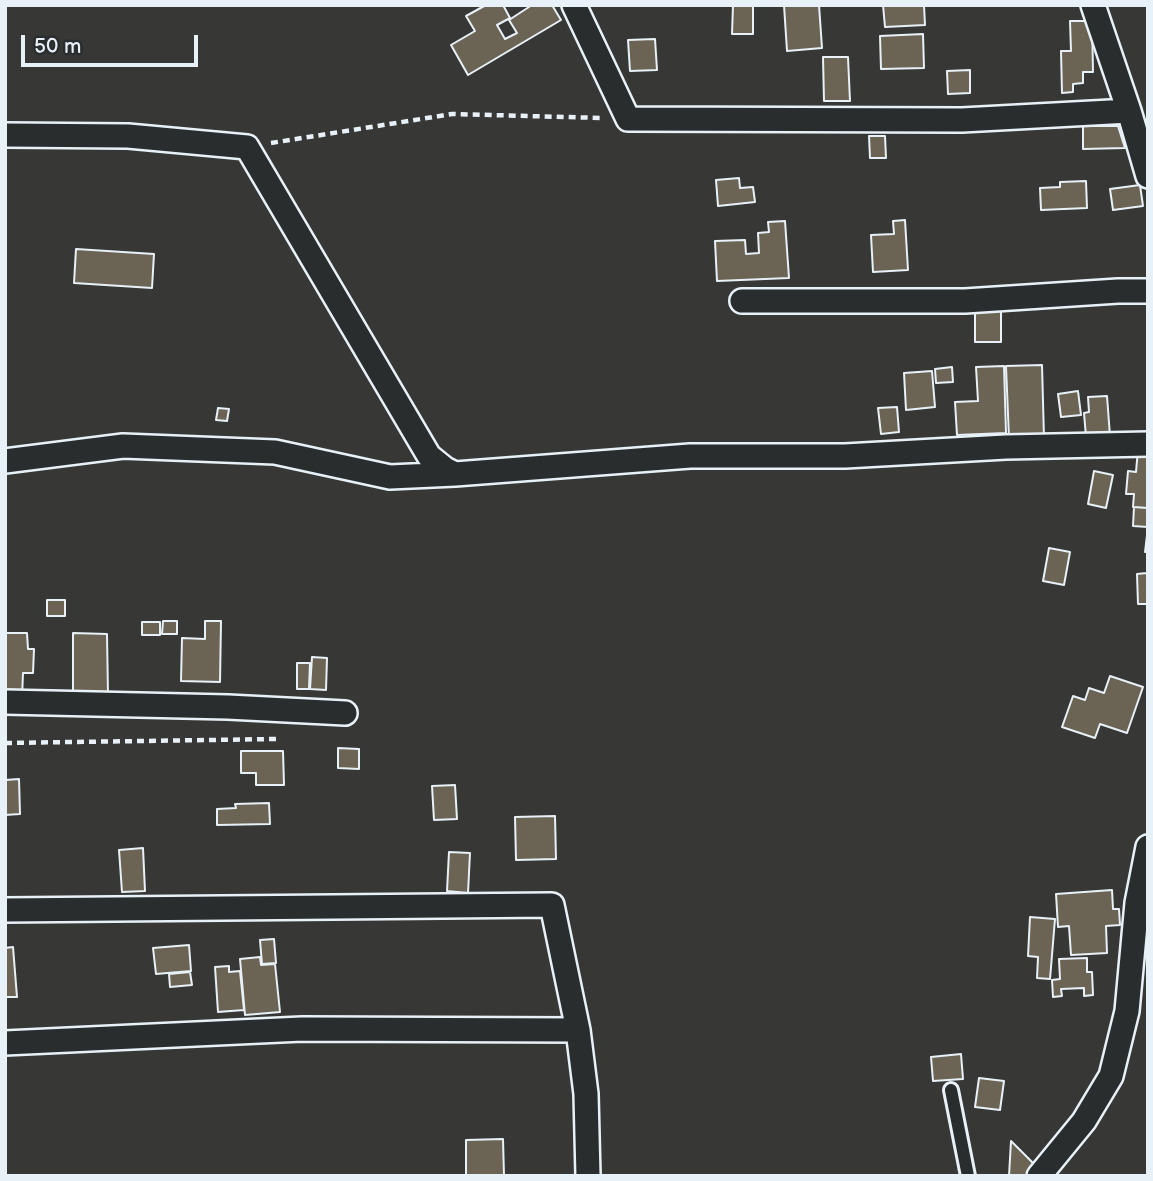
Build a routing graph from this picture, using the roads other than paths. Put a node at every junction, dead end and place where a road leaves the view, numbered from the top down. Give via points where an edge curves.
1 (574, 5) edge
2 (1093, 5) edge
3 (1129, 111) junction
4 (5, 135) edge
5 (1148, 176) edge
6 (1148, 291) edge
7 (742, 301) dead end
8 (1148, 444) edge
9 (5, 461) edge
10 (454, 474) junction
11 (5, 702) edge
12 (345, 713) dead end
13 (1148, 847) edge
14 (5, 909) edge
15 (1138, 1013) edge
16 (578, 1030) junction
17 (5, 1042) edge
18 (951, 1090) dead end
19 (587, 1176) edge
20 (968, 1176) edge
21 (1039, 1176) edge

1 - 3 street via 628,119 962,120
2 - 3 street
3 - 5 street
4 - 10 street via 128,136 247,147 429,456
6 - 7 street via 965,301
8 - 10 street via 845,456 691,456
9 - 10 street via 123,446 275,452 390,477
11 - 12 street
13 - 15 street via 1137,903
14 - 16 street via 552,905
15 - 21 street via 1111,1076 1084,1121
16 - 17 street via 302,1029
16 - 19 street via 586,1094
18 - 20 lane

